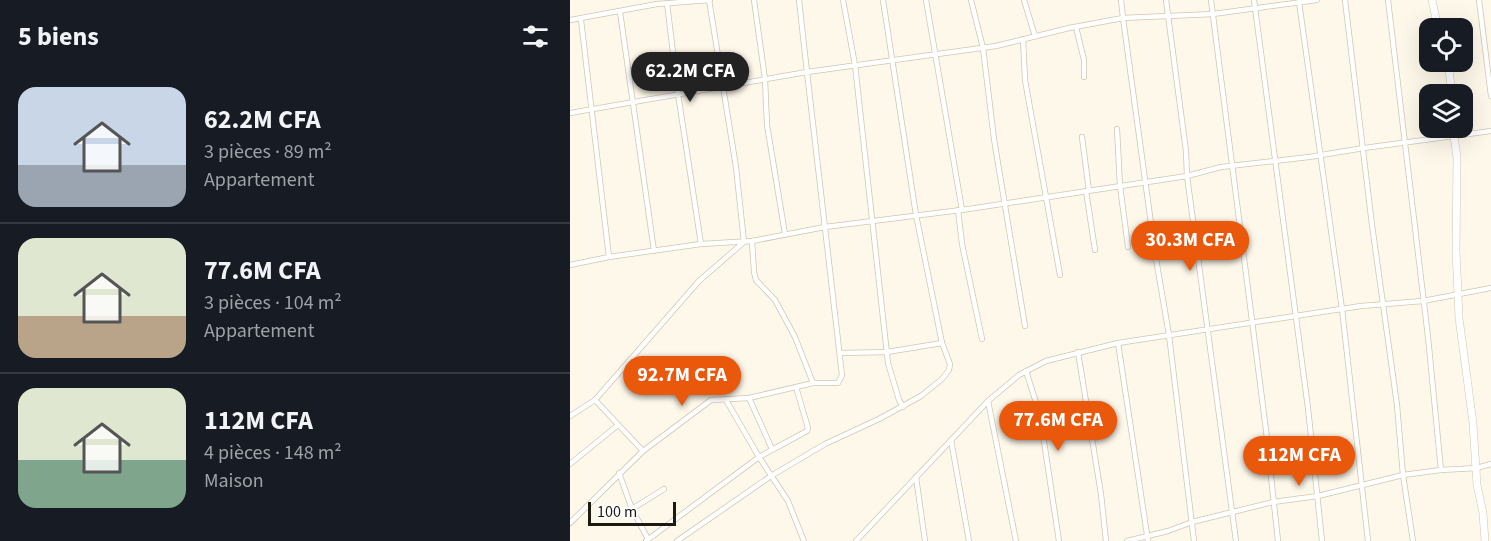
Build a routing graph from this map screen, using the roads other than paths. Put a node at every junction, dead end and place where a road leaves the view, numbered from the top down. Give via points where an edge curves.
1 (709, 0) edge
2 (754, 0) edge
3 (800, 0) edge
4 (843, 0) edge
5 (883, 0) edge
6 (926, 0) edge
7 (971, 0) edge
8 (1024, 0) edge
9 (1121, 0) edge
10 (1166, 0) edge
11 (1211, 0) edge
12 (1254, 0) edge
13 (1317, 0) edge
14 (1346, 0) edge
15 (1388, 0) edge
16 (1432, 0) edge
17 (1479, 0) edge
18 (1299, 1) edge
19 (656, 2) edge
20 (667, 3) junction
21 (1254, 8) junction
22 (620, 12) junction
23 (1213, 14) junction
24 (1168, 16) junction
25 (1124, 18) junction
26 (1436, 18) edge
27 (570, 20) edge
28 (581, 20) junction
29 (1076, 27) junction
30 (1035, 36) junction
31 (1023, 39) junction
32 (983, 48) junction
33 (935, 54) junction
34 (893, 60) junction
35 (855, 65) junction
36 (807, 72) junction
37 (1084, 77) dead end
38 (765, 79) junction
39 (722, 86) junction
40 (678, 94) junction
41 (1491, 96) edge
42 (632, 101) junction
43 (590, 110) junction
44 (570, 113) edge
45 (1117, 129) dead end
46 (1491, 131) edge
47 (1473, 134) edge
48 (1082, 137) dead end
49 (1445, 138) edge
50 (1453, 138) edge
51 (1405, 143) junction
52 (1364, 148) junction
53 (1320, 156) junction
54 (1275, 162) junction
55 (1231, 165) junction
56 (1187, 176) junction
57 (1147, 182) junction
58 (1120, 186) junction
59 (1087, 191) junction
60 (1045, 197) junction
61 (1004, 203) junction
62 (960, 210) junction
63 (916, 216) junction
64 (871, 221) junction
65 (825, 227) junction
66 (785, 234) junction
67 (752, 241) junction
68 (744, 242) junction
69 (701, 244) junction
70 (1128, 247) dead end
71 (654, 250) junction
72 (1095, 250) dead end
73 (609, 257) junction
74 (570, 265) edge
75 (1060, 275) dead end
76 (1491, 288) edge
77 (1459, 293) junction
78 (1423, 301) junction
79 (1383, 304) junction
80 (1342, 309) junction
81 (1296, 316) junction
82 (1252, 322) junction
83 (1025, 326) dead end
84 (1209, 330) junction
85 (1169, 335) junction
86 (982, 339) dead end
87 (942, 343) junction
88 (1118, 343) junction
89 (887, 352) junction
90 (1078, 352) junction
91 (840, 353) junction
92 (1026, 371) junction
93 (813, 383) junction
94 (796, 387) junction
95 (749, 398) junction
96 (595, 400) junction
97 (726, 400) junction
98 (987, 401) junction
99 (903, 407) junction
100 (570, 416) edge
101 (618, 425) junction
102 (951, 440) junction
103 (772, 449) junction
104 (643, 451) junction
105 (759, 457) junction
106 (570, 464) edge
107 (1491, 464) edge
108 (1477, 468) junction
109 (1440, 470) junction
110 (619, 473) junction
111 (1403, 475) junction
112 (771, 476) junction
113 (916, 477) junction
114 (1361, 484) junction
115 (664, 489) dead end
116 (1318, 496) junction
117 (1273, 502) junction
118 (632, 508) junction
119 (1232, 513) junction
120 (1192, 522) junction
121 (570, 523) edge
122 (1147, 535) junction
123 (649, 539) edge
124 (658, 541) edge
125 (677, 541) edge
126 (804, 541) edge
127 (856, 541) edge
128 (925, 541) edge
129 (969, 541) edge
130 (1016, 541) edge
131 (1059, 541) edge
132 (1106, 541) edge
133 (1127, 541) edge
134 (1148, 541) edge
135 (1194, 541) edge
136 (1236, 541) edge
137 (1278, 541) edge
138 (1322, 541) edge
139 (1368, 541) edge
140 (1413, 541) edge
141 (1485, 541) edge

1 - 20 street
1 - 39 street
2 - 38 street
3 - 36 street
4 - 35 street
5 - 34 street
6 - 33 street
7 - 32 street
8 - 30 street
9 - 25 street
10 - 24 street
11 - 23 street
12 - 21 street
13 - 18 street
14 - 52 street
15 - 51 street
16 - 26 street
17 - 41 street
18 - 21 street
18 - 53 street
19 - 20 street
19 - 22 street
20 - 40 street
21 - 23 street
21 - 54 street
22 - 28 street
22 - 42 street
23 - 24 street
23 - 55 street
24 - 25 street
24 - 56 street
25 - 29 street
25 - 57 street
27 - 28 street
28 - 43 street
29 - 30 street
29 - 37 street
30 - 31 street
31 - 32 street
31 - 60 street via 1025,80
32 - 33 street
32 - 61 street
33 - 34 street
33 - 62 street
34 - 35 street
34 - 63 street
35 - 36 street
35 - 64 street
36 - 38 street
36 - 65 street
38 - 39 street
38 - 66 street via 767,125
39 - 40 street
39 - 68 street
40 - 42 street
40 - 69 street
42 - 43 street
42 - 71 street
43 - 44 street
43 - 73 street
45 - 58 street
46 - 47 street
48 - 59 street
49 - 51 street
50 - 77 street via 1457,158
51 - 52 street
51 - 78 street
52 - 53 street
52 - 79 street
53 - 54 street
53 - 80 street
54 - 55 street
54 - 81 street
55 - 56 street
55 - 82 street
56 - 57 street
56 - 84 street
57 - 58 street
57 - 85 street
58 - 59 street
58 - 70 street
59 - 60 street
59 - 72 street
60 - 61 street
60 - 75 street
61 - 62 street
61 - 83 street
62 - 63 street
62 - 86 street via 962,244
63 - 64 street
63 - 87 street
64 - 65 street
64 - 89 street
65 - 66 street
65 - 91 street
66 - 67 street
67 - 68 street
67 - 93 street via 756,280 775,300
68 - 69 street
68 - 96 street via 699,281
69 - 71 street
71 - 73 street
73 - 74 street
76 - 77 street
77 - 78 street
77 - 108 street
78 - 79 street
78 - 109 street
79 - 80 street
79 - 111 street
80 - 81 street
80 - 114 street
81 - 82 street
81 - 116 street
82 - 84 street
82 - 117 street
84 - 85 street
84 - 119 street
85 - 88 street
85 - 120 street
87 - 89 street
87 - 99 street via 949,370
88 - 90 street
88 - 122 street
89 - 91 street
89 - 99 street
90 - 92 street
90 - 132 street
91 - 93 street via 841,380
92 - 98 street
92 - 131 street via 1040,415
93 - 94 street
94 - 95 street
94 - 103 street via 808,428
95 - 97 street
95 - 103 street
96 - 100 street
96 - 101 street
97 - 104 street via 711,400
97 - 105 street
98 - 102 street
98 - 130 street
99 - 112 street via 825,444
101 - 104 street
101 - 106 street
102 - 113 street
102 - 129 street
103 - 105 street
104 - 110 street
105 - 112 street
105 - 123 street
107 - 108 street
108 - 109 street
108 - 141 street
109 - 111 street
110 - 118 street
110 - 121 street
111 - 114 street
111 - 140 street
112 - 125 street
112 - 126 street via 788,501
113 - 127 street
113 - 128 street
114 - 116 street
114 - 139 street
115 - 118 street
116 - 117 street
116 - 138 street
117 - 119 street
117 - 137 street
118 - 123 street
119 - 120 street
119 - 136 street
120 - 122 street
120 - 135 street
122 - 133 street
122 - 134 street
123 - 124 street

